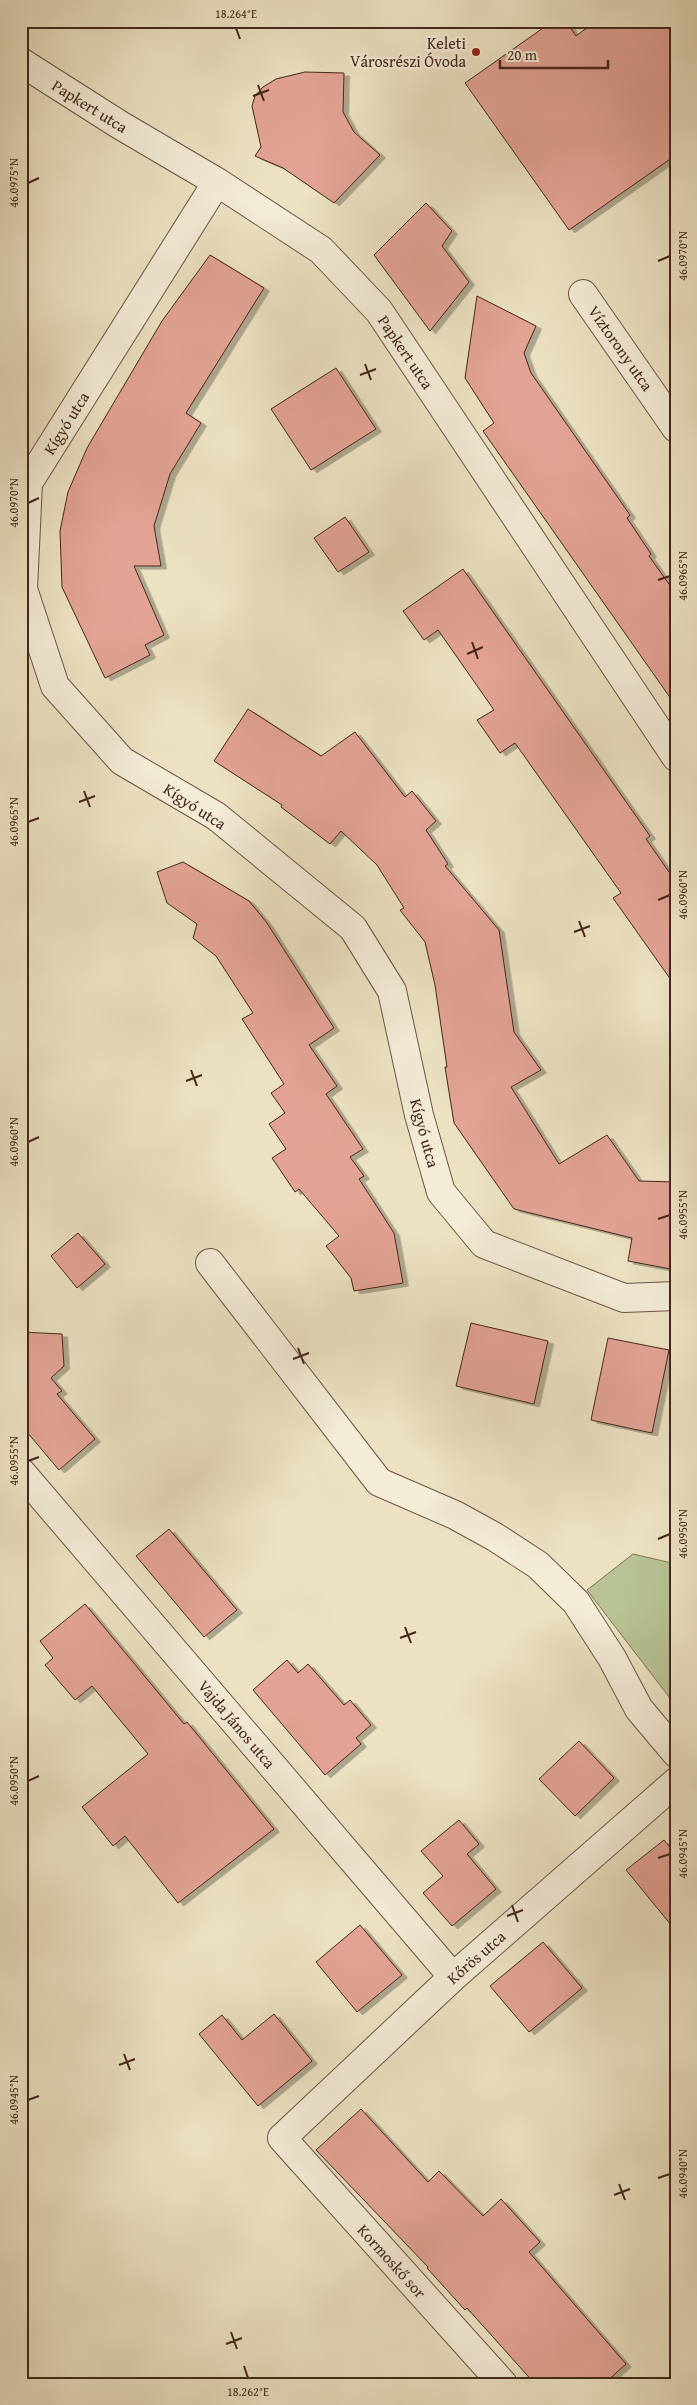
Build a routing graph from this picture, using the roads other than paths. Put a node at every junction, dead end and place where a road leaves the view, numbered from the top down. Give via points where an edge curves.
1 (21, 62) edge
2 (217, 182) junction
3 (583, 294) dead end
4 (676, 428) edge
5 (676, 757) edge
6 (210, 1264) dead end
7 (676, 1296) edge
8 (21, 1472) edge
9 (676, 1753) edge
10 (672, 1792) edge
11 (453, 1977) junction
12 (282, 2138) joint
13 (503, 2384) edge

1 - 2 street, Papkert utca
2 - 5 street, Papkert utca via 321,250 379,311
2 - 7 street, Kígyó utca via 28,483 23,589 55,686 122,761 216,816 353,928 392,991 419,1115 441,1192 484,1244 624,1298
3 - 4 street, Víztorony utca
6 - 9 street via 379,1482 455,1515 495,1538 538,1565 576,1602 612,1658 639,1709
8 - 11 street, Vajda János utca
10 - 11 street, Kőrös utca
11 - 12 street, Kőrös utca
12 - 13 street, Kormoskő sor

